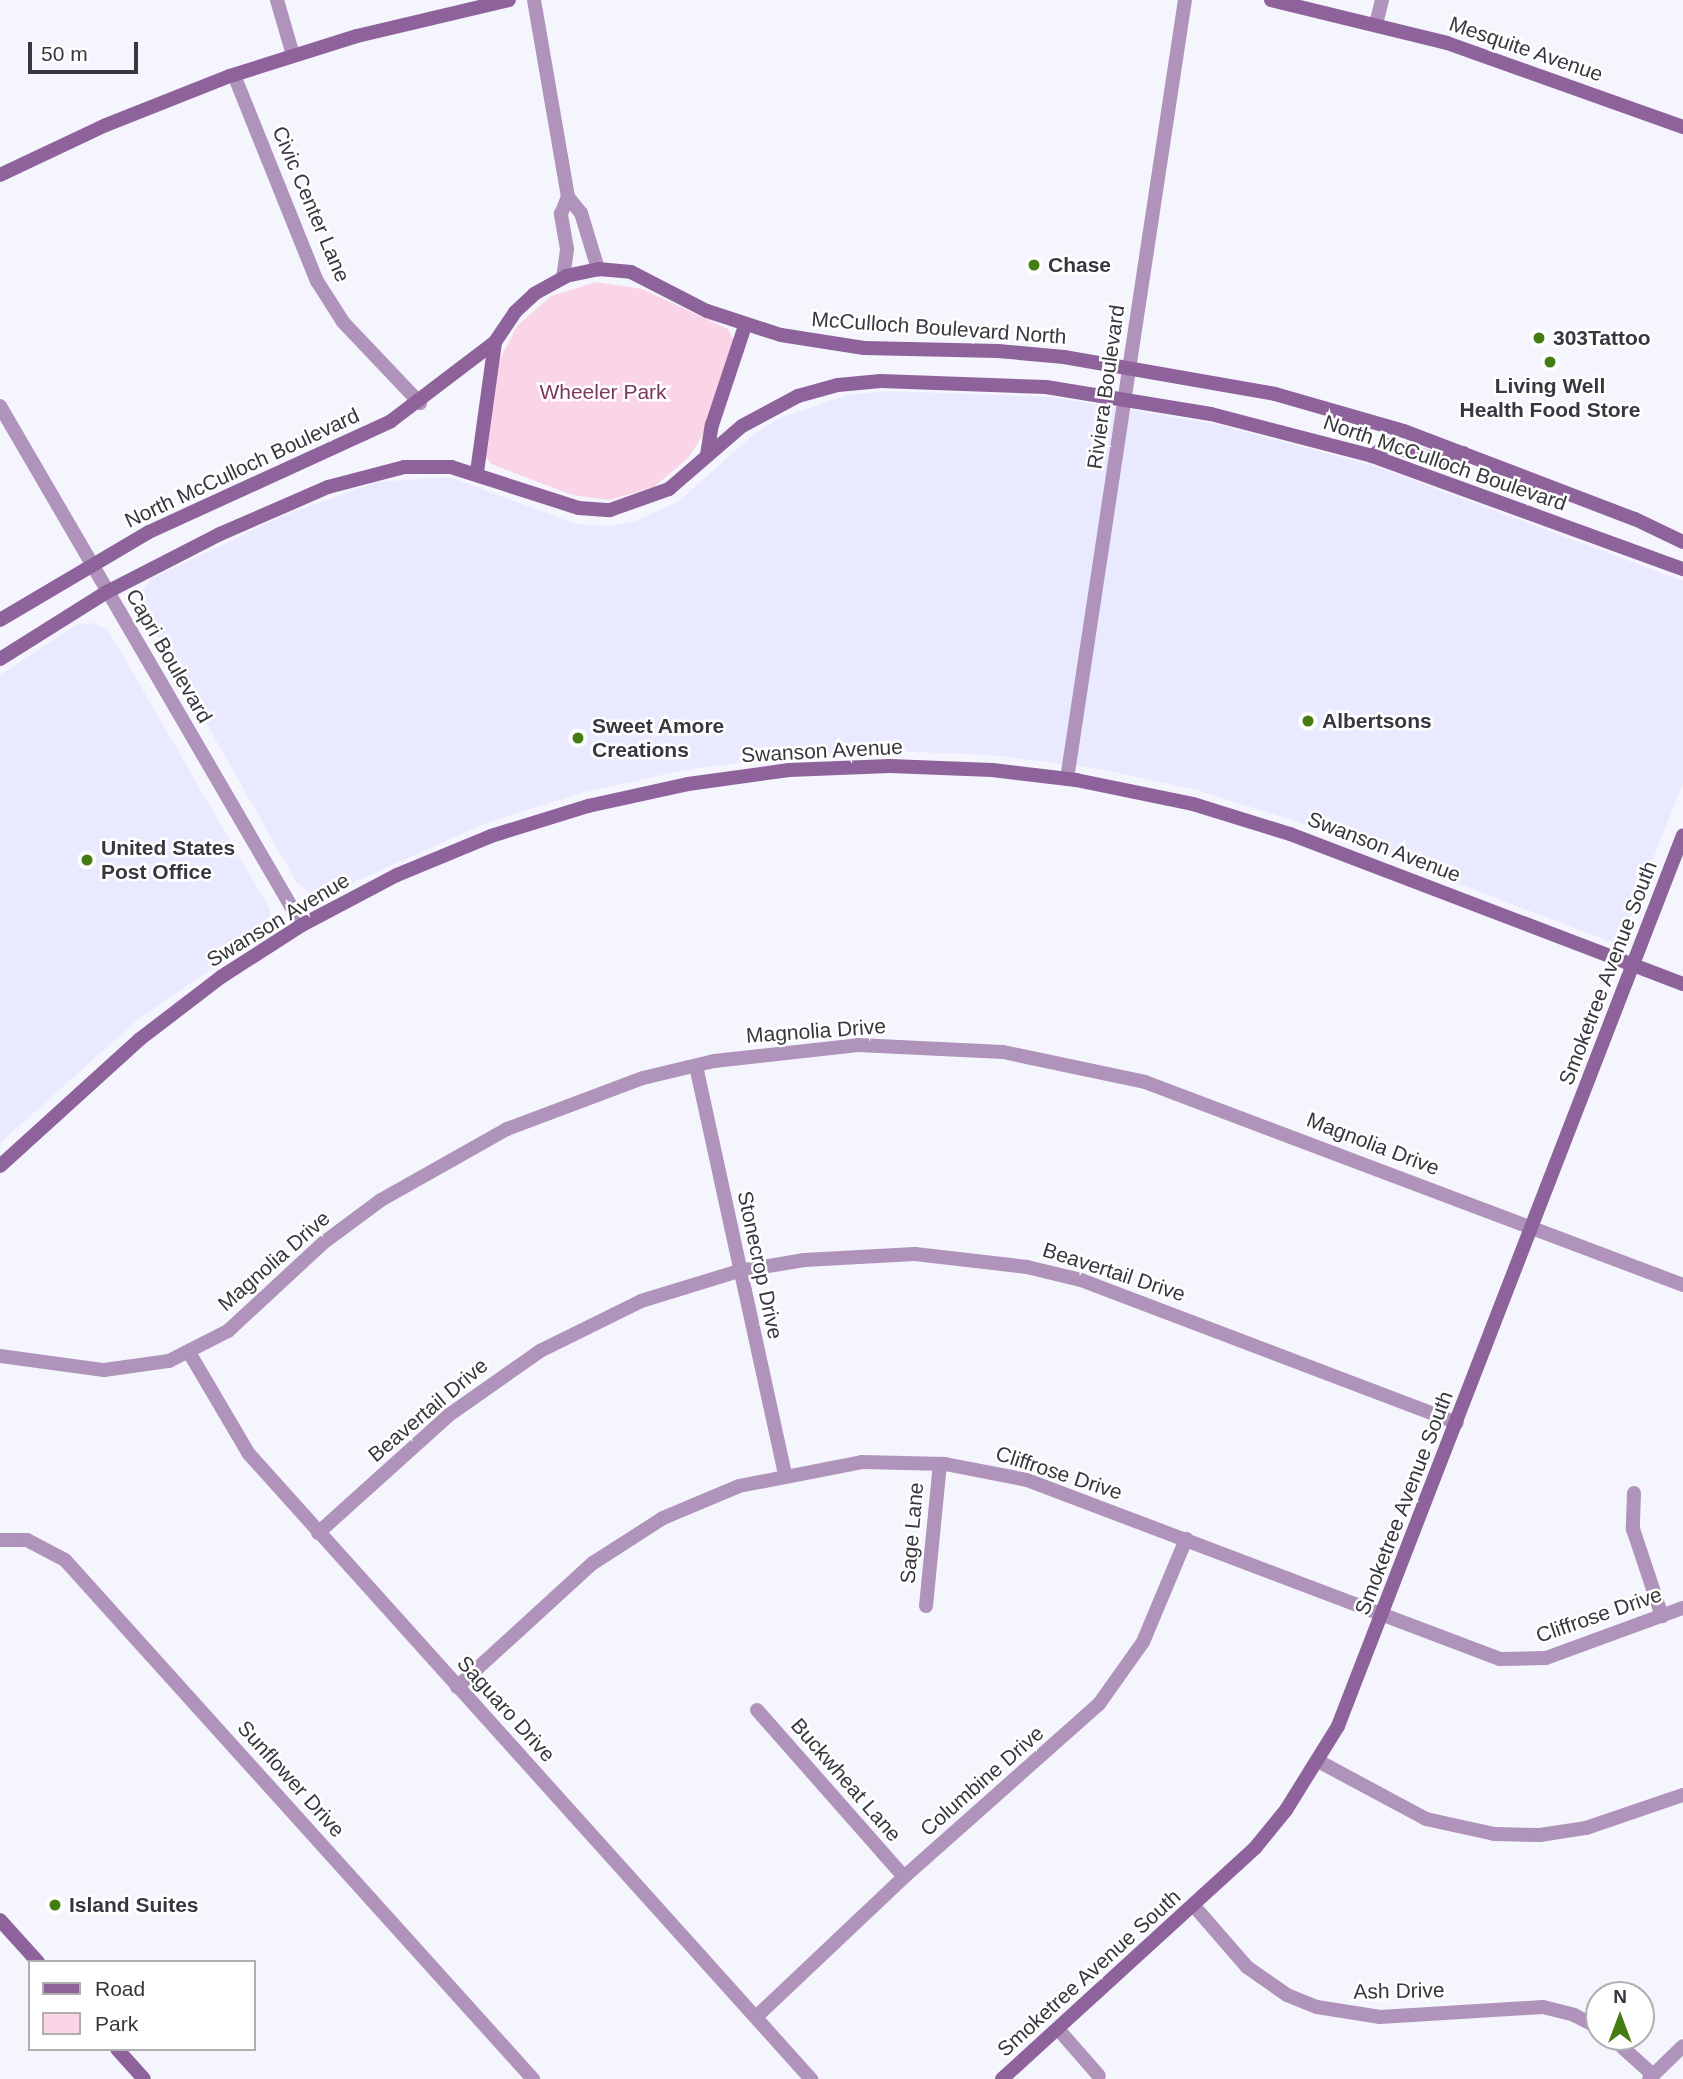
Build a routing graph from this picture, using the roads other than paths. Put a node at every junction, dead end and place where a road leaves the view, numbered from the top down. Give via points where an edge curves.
1 (277, 0) edge
2 (509, 0) edge
3 (534, 0) edge
4 (1185, 0) edge
5 (1271, 0) edge
6 (1382, 0) edge
7 (1376, 24) junction
8 (293, 55) junction
9 (234, 75) junction
10 (1683, 127) edge
11 (0, 175) edge
12 (568, 197) junction
13 (598, 269) junction
14 (563, 278) junction
15 (745, 326) junction
16 (495, 342) junction
17 (1130, 366) junction
18 (1126, 397) junction
19 (420, 403) junction
20 (0, 407) edge
21 (1464, 453) junction
22 (708, 456) junction
23 (1372, 456) junction
24 (477, 472) junction
25 (1683, 542) edge
26 (90, 563) junction
27 (1683, 569) edge
28 (107, 592) junction
29 (0, 620) edge
30 (0, 659) edge
31 (1067, 779) junction
32 (1683, 835) edge
33 (302, 925) junction
34 (1634, 965) junction
35 (1683, 984) edge
36 (696, 1066) junction
37 (0, 1166) edge
38 (1533, 1228) junction
39 (740, 1271) junction
40 (1683, 1285) edge
41 (190, 1353) junction
42 (0, 1356) edge
43 (1457, 1423) junction
44 (940, 1464) junction
45 (785, 1474) junction
46 (1634, 1493) dead end
47 (318, 1533) junction
48 (1186, 1539) junction
49 (0, 1540) edge
50 (926, 1606) dead end
51 (1683, 1608) edge
52 (1384, 1616) junction
53 (1662, 1616) junction
54 (457, 1687) junction
55 (757, 1710) dead end
56 (1318, 1761) junction
57 (1683, 1796) edge
58 (904, 1877) junction
59 (1194, 1906) junction
60 (0, 1920) edge
61 (35, 1960) edge
62 (756, 2017) junction
63 (1585, 2021) edge
64 (1058, 2029) junction
65 (1683, 2046) edge
66 (119, 2051) edge
67 (1625, 2051) edge
68 (1099, 2076) dead end
69 (1651, 2077) edge
70 (144, 2079) edge
71 (533, 2079) edge
72 (811, 2079) edge
73 (1002, 2079) edge

1 - 8 street
2 - 8 street
3 - 12 street
4 - 17 street, Riviera Boulevard
5 - 7 street, Mesquite Avenue
6 - 7 street
7 - 10 street, Mesquite Avenue via 1508,62
8 - 9 street
9 - 11 street via 106,125
9 - 19 street, Civic Center Lane via 317,281 343,322
12 - 13 street via 581,214
12 - 14 street via 561,214 567,249
13 - 14 street
13 - 15 street, McCulloch Boulevard North via 648,279
14 - 16 street via 514,312
15 - 17 street, McCulloch Boulevard North via 864,348 998,351
15 - 22 street via 712,425
16 - 19 street, North McCulloch Boulevard
16 - 24 street
17 - 18 street, Riviera Boulevard
17 - 21 street, North McCulloch Boulevard via 1288,397
18 - 22 street, North McCulloch Boulevard via 948,382 838,385 767,411
18 - 23 street, North McCulloch Boulevard
18 - 31 street, Riviera Boulevard
19 - 26 street, North McCulloch Boulevard via 354,440 223,495
20 - 26 street, Capri Boulevard
21 - 23 street via 1442,461 1388,445
21 - 25 street, North McCulloch Boulevard
22 - 24 street, North McCulloch Boulevard via 669,489 610,510 568,505
23 - 27 street, North McCulloch Boulevard
24 - 28 street via 404,467 328,486
26 - 28 street, Capri Boulevard
26 - 29 street, North McCulloch Boulevard
28 - 30 street
28 - 33 street, Capri Boulevard
31 - 33 street, Swanson Avenue via 890,765 789,770 688,784 588,806 491,836 397,875
31 - 34 street, Swanson Avenue via 1193,804 1290,834
32 - 34 street, Smoketree Avenue South
33 - 37 street, Swanson Avenue via 221,977 140,1039
34 - 35 street, Swanson Avenue
34 - 38 street, Smoketree Avenue South
36 - 38 street, Magnolia Drive via 786,1050 858,1045 1003,1052 1074,1064 1213,1105
36 - 39 street, Stonecrop Drive
36 - 41 street, Magnolia Drive via 574,1101 443,1162 323,1243 228,1331
38 - 40 street, Magnolia Drive
38 - 43 street, Smoketree Avenue South
39 - 43 street, Beavertail Drive via 804,1260 893,1254 1027,1267 1135,1297
39 - 45 street, Stonecrop Drive
39 - 47 street, Beavertail Drive via 641,1301 540,1351 449,1415
41 - 42 street, Magnolia Drive via 120,1370
41 - 47 street, Saguaro Drive via 249,1454
43 - 52 street, Smoketree Avenue South
44 - 45 street, Cliffrose Drive via 862,1462
44 - 48 street, Cliffrose Drive via 1027,1480
44 - 50 street, Sage Lane
45 - 54 street, Cliffrose Drive via 701,1500 627,1539 593,1563
46 - 53 street via 1633,1529
47 - 54 street, Saguaro Drive
48 - 52 street, Cliffrose Drive
48 - 58 street, Columbine Drive via 1155,1619 1115,1684 1080,1722
49 - 71 street, Sunflower Drive via 27,1540 65,1560
51 - 53 street, Cliffrose Drive
52 - 53 street, Cliffrose Drive via 1491,1657 1518,1661 1555,1655
52 - 56 street, Smoketree Avenue South via 1359,1681
54 - 62 street, Saguaro Drive
55 - 58 street, Buckwheat Lane
56 - 57 street via 1426,1819 1494,1834 1563,1833
56 - 59 street, Smoketree Avenue South via 1255,1848
58 - 62 street, Columbine Drive
59 - 63 street, Ash Drive via 1253,1972 1317,2007 1380,2017 1543,2007
59 - 64 street, Smoketree Avenue South
60 - 61 street
62 - 72 street, Saguaro Drive
64 - 68 street
64 - 73 street, Smoketree Avenue South
65 - 69 street
66 - 70 street
67 - 69 street

